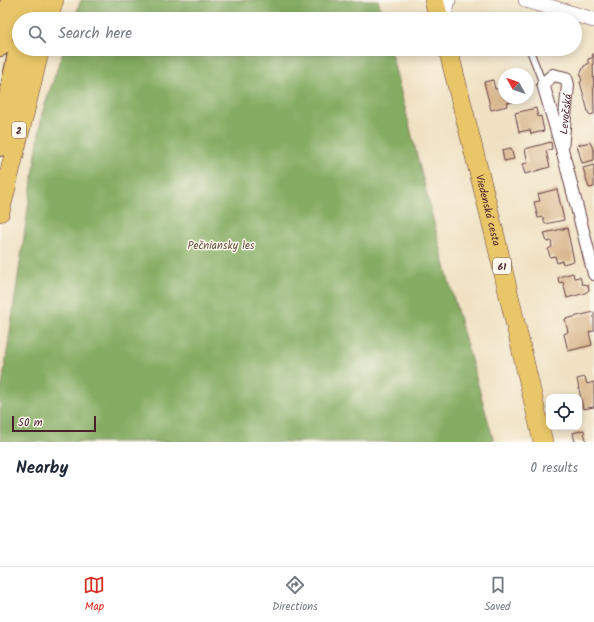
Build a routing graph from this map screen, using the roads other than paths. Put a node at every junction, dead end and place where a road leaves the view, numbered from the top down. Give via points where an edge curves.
1 (12, 0) edge
2 (33, 0) edge
3 (54, 0) edge
4 (526, 0) edge
5 (552, 0) edge
6 (30, 12) edge
7 (50, 12) edge
8 (567, 12) edge
9 (575, 12) edge
10 (0, 45) edge
11 (19, 56) edge
12 (38, 56) edge
13 (450, 56) edge
14 (532, 56) edge
15 (543, 84) junction
16 (0, 145) edge
17 (562, 149) junction
18 (0, 212) edge
19 (594, 274) edge
20 (543, 442) edge

1 - 10 highway
2 - 6 highway
3 - 7 main road
4 - 8 street
5 - 9 street
11 - 16 highway
12 - 18 main road, 2
13 - 20 main road, Viedenská cesta / 61
14 - 15 lane
15 - 17 street, Levočská
15 - 17 street, Levočská via 553,75 566,78 568,85
17 - 19 street, Levočská

